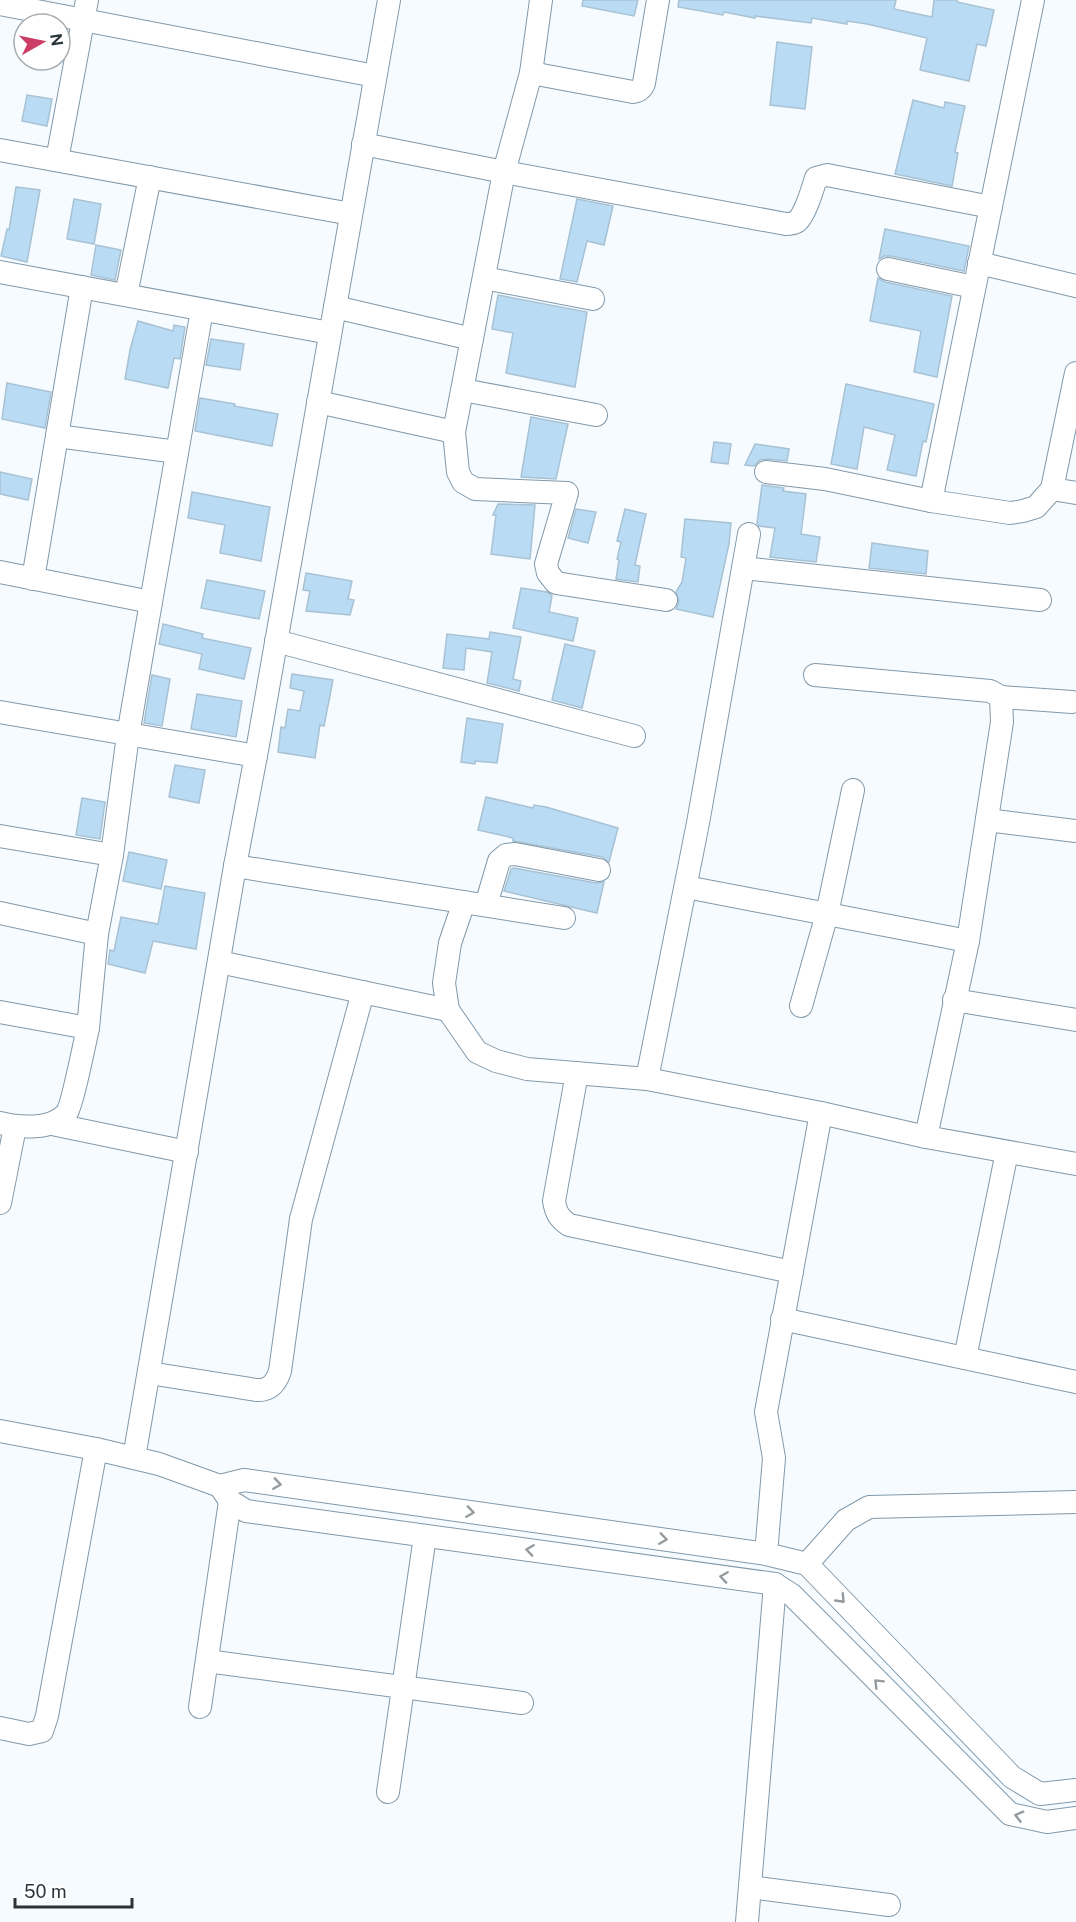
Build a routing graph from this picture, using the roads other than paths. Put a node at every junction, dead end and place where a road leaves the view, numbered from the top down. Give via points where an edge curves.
1 (389, 0) edge
2 (541, 0) edge
3 (658, 0) edge
4 (1033, 0) edge
5 (0, 4) edge
6 (85, 10) edge
7 (531, 73) junction
8 (375, 76) junction
9 (363, 144) junction
10 (0, 150) edge
11 (57, 160) junction
12 (504, 172) junction
13 (150, 177) junction
14 (991, 207) junction
15 (351, 214) junction
16 (979, 263) junction
17 (888, 269) dead end
18 (0, 272) edge
19 (484, 278) junction
20 (1076, 286) edge
21 (82, 287) junction
22 (974, 287) junction
23 (126, 295) junction
24 (593, 299) dead end
25 (335, 307) junction
26 (202, 310) junction
27 (330, 333) junction
28 (472, 339) junction
29 (1076, 376) edge
30 (463, 390) junction
31 (318, 402) junction
32 (596, 414) dead end
33 (454, 432) junction
34 (57, 436) junction
35 (177, 452) junction
36 (766, 472) dead end
37 (1052, 489) junction
38 (1076, 493) edge
39 (931, 501) junction
40 (749, 534) dead end
41 (743, 568) junction
42 (0, 572) edge
43 (33, 579) junction
44 (666, 600) dead end
45 (1040, 600) dead end
46 (150, 602) junction
47 (276, 642) junction
48 (815, 675) dead end
49 (1001, 697) junction
50 (1072, 702) dead end
51 (0, 712) edge
52 (128, 735) junction
53 (634, 736) dead end
54 (256, 756) junction
55 (853, 790) dead end
56 (987, 820) junction
57 (1076, 831) edge
58 (0, 836) edge
59 (112, 855) junction
60 (235, 866) junction
61 (599, 870) dead end
62 (686, 887) junction
63 (475, 904) junction
64 (0, 913) edge
65 (827, 914) junction
66 (564, 918) dead end
67 (97, 934) junction
68 (968, 941) junction
69 (219, 962) junction
70 (363, 992) junction
71 (954, 1000) junction
72 (801, 1006) dead end
73 (447, 1010) junction
74 (0, 1012) edge
75 (1076, 1020) edge
76 (88, 1028) junction
77 (577, 1073) junction
78 (647, 1079) junction
79 (821, 1113) junction
80 (52, 1124) junction
81 (7, 1125) edge
82 (926, 1137) junction
83 (187, 1152) junction
84 (1007, 1152) junction
85 (1076, 1164) edge
86 (0, 1203) edge
87 (792, 1272) junction
88 (782, 1319) junction
89 (965, 1358) junction
90 (149, 1373) junction
91 (1076, 1382) edge
92 (0, 1431) edge
93 (96, 1449) junction
94 (134, 1458) junction
95 (225, 1493) junction
96 (1076, 1502) edge
97 (425, 1536) junction
98 (766, 1554) junction
99 (807, 1564) junction
100 (776, 1584) junction
101 (207, 1661) junction
102 (402, 1687) junction
103 (522, 1703) dead end
104 (200, 1707) dead end
105 (0, 1728) edge
106 (1076, 1790) edge
107 (388, 1792) dead end
108 (1076, 1818) edge
109 (750, 1887) junction
110 (889, 1905) dead end
111 (747, 1922) edge

1 - 8 street
2 - 7 street
3 - 7 street via 644,83 638,91
4 - 14 street
5 - 6 street
6 - 8 street
6 - 11 street
7 - 12 street
8 - 9 street
9 - 12 street
9 - 15 street
10 - 11 street
11 - 13 street
12 - 14 street via 786,224 799,220 816,178 827,175
12 - 19 street
13 - 15 street
13 - 23 street
14 - 16 street
15 - 25 street
16 - 20 street
16 - 22 street
17 - 22 street
18 - 21 street
19 - 24 street
19 - 28 street
21 - 23 street
21 - 34 street
22 - 39 street
23 - 26 street
25 - 27 street
25 - 28 street
26 - 27 street
26 - 35 street
27 - 31 street
28 - 30 street
29 - 37 street
30 - 32 street
30 - 33 street
31 - 33 street
31 - 47 street
33 - 44 street via 458,472 463,482 475,489 567,493 546,564 556,583
34 - 35 street
34 - 43 street
35 - 46 street
36 - 39 street via 825,479
37 - 38 street
37 - 39 street via 1036,507 1010,513
40 - 41 street
41 - 45 street
41 - 62 street
42 - 43 street
43 - 46 street
46 - 52 street
47 - 53 street
47 - 54 street
48 - 49 street via 990,691
49 - 50 street
49 - 56 street via 1002,722
51 - 52 street
52 - 54 street
52 - 59 street
54 - 60 street
55 - 65 street
56 - 57 street
56 - 68 street
58 - 59 street
59 - 67 street
60 - 63 street
60 - 69 street
61 - 63 street via 506,855
62 - 65 street
62 - 78 street
63 - 66 street
63 - 73 street via 450,943 444,983
64 - 67 street
65 - 68 street
65 - 72 street
67 - 76 street
68 - 71 street
69 - 70 street
69 - 83 street
70 - 73 street
70 - 90 street via 301,1219 278,1379 271,1387 255,1390
71 - 75 street
71 - 82 street
73 - 77 street via 477,1052 527,1069
74 - 76 street
76 - 80 street via 68,1113
77 - 78 street
77 - 87 street via 554,1201 560,1219 569,1225
78 - 79 street
79 - 82 street
79 - 87 street
80 - 81 street
80 - 83 street
81 - 86 street
82 - 84 street
83 - 90 street
84 - 85 street
84 - 89 street
87 - 88 street
88 - 89 street
88 - 98 street via 766,1412 774,1466
89 - 91 street
90 - 94 street
92 - 93 street
93 - 94 street
93 - 105 street via 42,1731 29,1734
94 - 95 street via 159,1464
95 - 97 street via 246,1511
95 -> 98 street via 244,1480
95 - 101 street
96 - 99 street via 869,1507 846,1520
100 -> 97 street
97 - 102 street
98 - 99 street
99 -> 106 street via 1012,1777 1040,1794
108 -> 100 street via 1047,1822 1010,1814 792,1595
100 - 109 street
101 - 102 street
101 - 104 street
102 - 103 street
102 - 107 street
109 - 110 street
109 - 111 street

